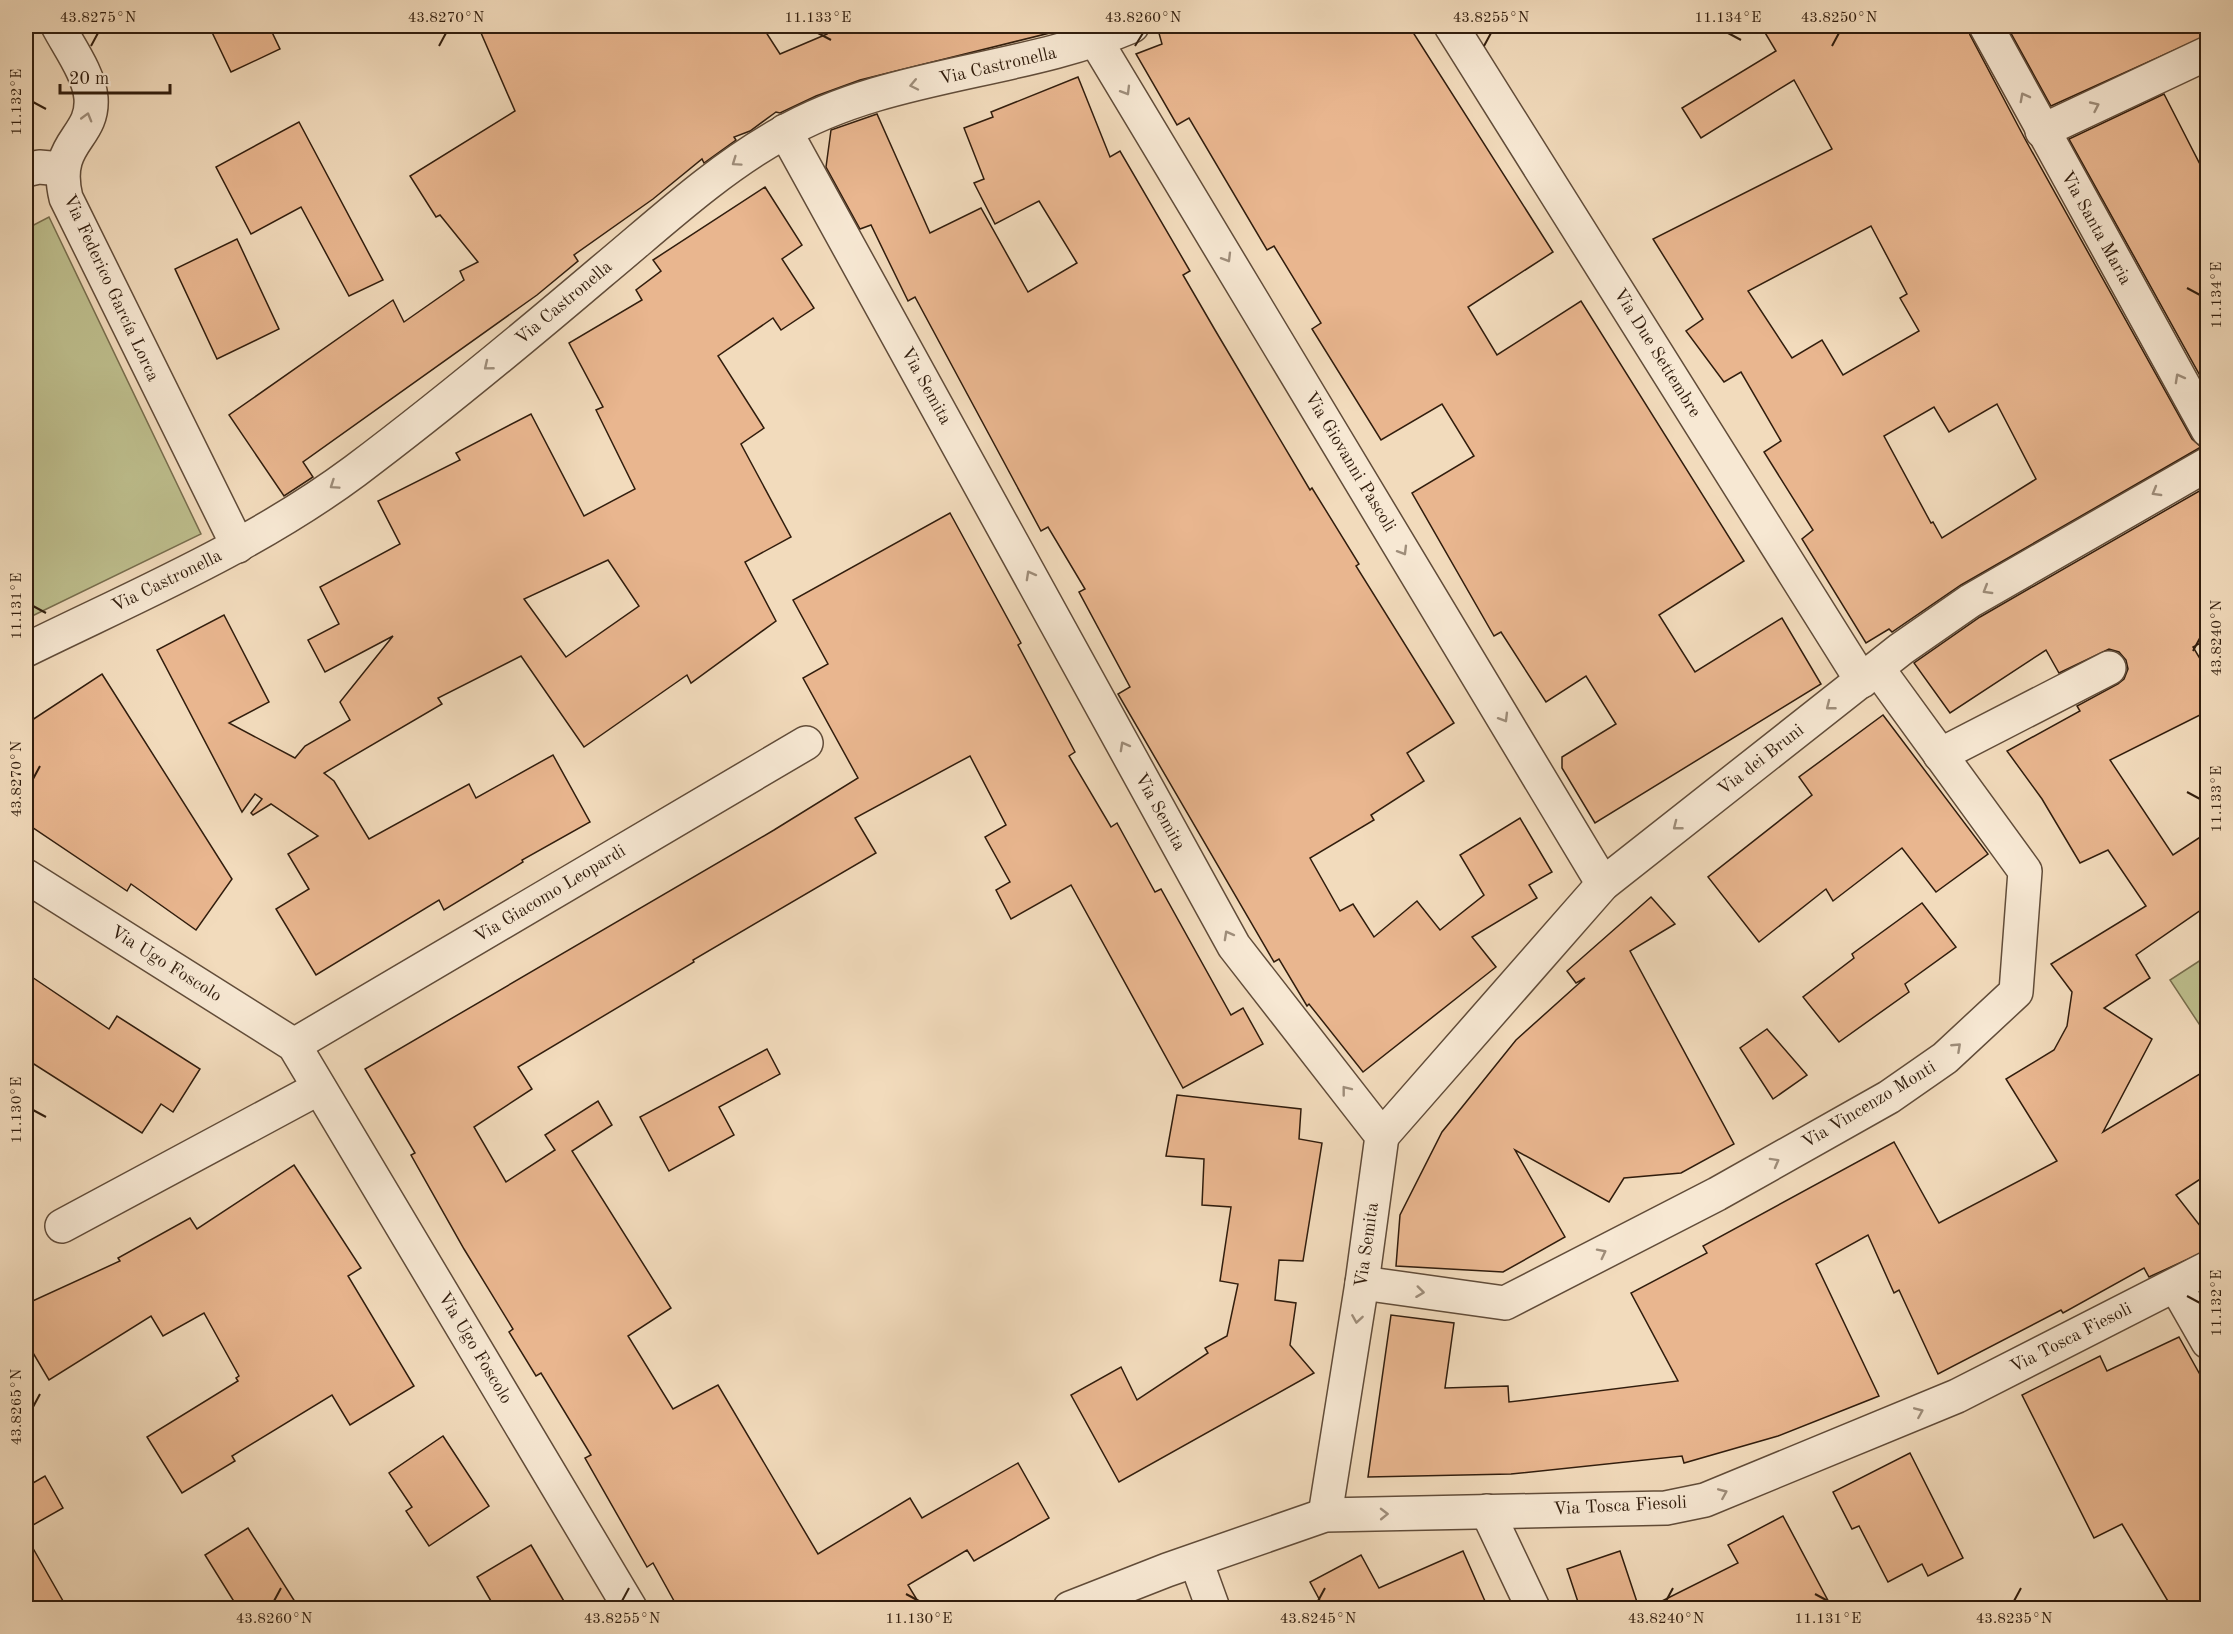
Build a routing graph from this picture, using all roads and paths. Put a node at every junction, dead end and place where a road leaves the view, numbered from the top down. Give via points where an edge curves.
1 (58, 26) edge
2 (1132, 26) edge
3 (1451, 26) edge
4 (1986, 26) edge
5 (1096, 41) junction
6 (2208, 53) edge
7 (785, 131) junction
8 (2042, 131) junction
9 (62, 169) junction
10 (26, 170) edge
11 (2208, 430) edge
12 (2208, 464) edge
13 (238, 546) junction
14 (26, 650) edge
15 (2109, 668) dead end
16 (1870, 675) junction
17 (806, 743) dead end
18 (1940, 755) junction
19 (26, 876) edge
20 (1604, 884) junction
21 (294, 1045) junction
22 (319, 1088) junction
23 (1382, 1136) junction
24 (62, 1226) dead end
25 (2208, 1268) edge
26 (1362, 1283) junction
27 (2175, 1286) junction
28 (2208, 1342) edge
29 (1487, 1511) junction
30 (1325, 1515) junction
31 (1196, 1561) junction
32 (630, 1608) edge
33 (1070, 1608) edge
34 (1213, 1608) edge
35 (1533, 1608) edge

9 -> 1 street via 66,153 84,128 92,99
2 - 5 street, Via Castronella
3 - 16 street, Via Due Settembre
8 -> 4 street, Via Santa Maria
5 -> 7 street, Via Castronella via 888,90
5 -> 20 street, Via Giovanni Pascoli
8 -> 6 street
7 -> 13 street, Via Castronella via 703,187 373,457
23 -> 7 street, Via Semita via 1234,946
11 -> 8 street, Via Santa Maria
9 - 10 street
9 - 13 street, Via Federico García Lorca via 66,198
12 -> 16 street, Via dei Bruni via 1970,601
13 - 14 street, Via Castronella
15 - 18 street
16 - 18 street, Via Vincenzo Monti
16 -> 20 street, Via dei Bruni
17 - 21 street, Via Giacomo Leopardi
26 -> 18 street, Via Vincenzo Monti via 1504,1303 1717,1194 1889,1097 1945,1058 2016,992 2025,871
19 - 21 street, Via Ugo Foscolo
20 - 23 street, Via dei Bruni
21 - 22 street, Via Ugo Foscolo
22 - 24 street
22 - 32 street, Via Ugo Foscolo
23 - 26 street, Via Semita
25 - 27 street, Via Tosca Fiesoli
26 -> 30 street, Via Semita
27 - 28 street
29 -> 27 street, Via Tosca Fiesoli via 1666,1508 1705,1500 1957,1396
30 -> 29 street, Via Tosca Fiesoli
29 - 35 street
30 - 31 street, Via Tosca Fiesoli
31 - 33 street, Via Tosca Fiesoli
31 - 34 street

